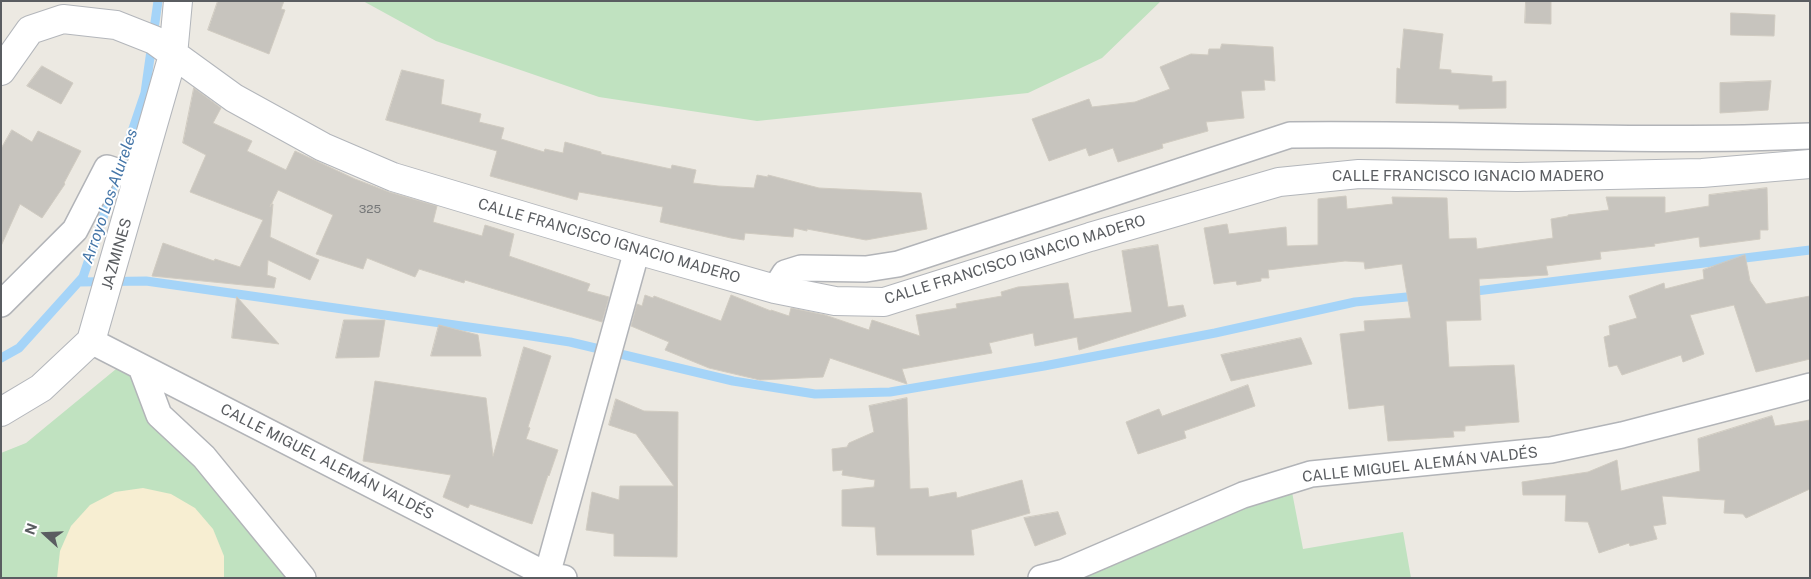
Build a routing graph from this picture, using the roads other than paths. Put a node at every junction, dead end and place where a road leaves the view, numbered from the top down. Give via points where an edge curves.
1 (178, 1) edge
2 (173, 55) junction
3 (1, 71) edge
4 (1810, 136) edge
5 (1810, 164) edge
6 (138, 178) junction
7 (637, 250) junction
8 (775, 289) junction
9 (1, 304) edge
10 (92, 341) junction
11 (141, 367) junction
12 (1810, 386) edge
13 (1, 412) edge
14 (555, 577) edge
15 (302, 578) edge
16 (1042, 578) edge

1 - 2 main road, JAZMINES
2 - 3 main road, CALLE FRANCISCO IGNACIO MADERO via 154,40 116,25 63,19 30,30
2 - 6 main road, JAZMINES
2 - 7 main road, CALLE FRANCISCO IGNACIO MADERO via 242,102 323,147 393,177
4 - 8 street via 1669,139 1290,135 898,264 866,269 801,268 785,273
5 - 8 main road, CALLE FRANCISCO IGNACIO MADERO via 1702,173 1517,177 1359,174 1279,182 884,302 835,301
6 - 9 street via 107,168 75,230
6 - 10 main road, JAZMINES
7 - 8 main road, CALLE FRANCISCO IGNACIO MADERO
7 - 14 street
10 - 11 street, CALLE MIGUEL ALEMÁN VALDÉS
10 - 13 main road via 41,388
11 - 14 street, CALLE MIGUEL ALEMÁN VALDÉS
11 - 15 street via 159,414 204,457
12 - 16 street, CALLE MIGUEL ALEMÁN VALDÉS via 1551,450 1311,474 1243,495 1064,572

